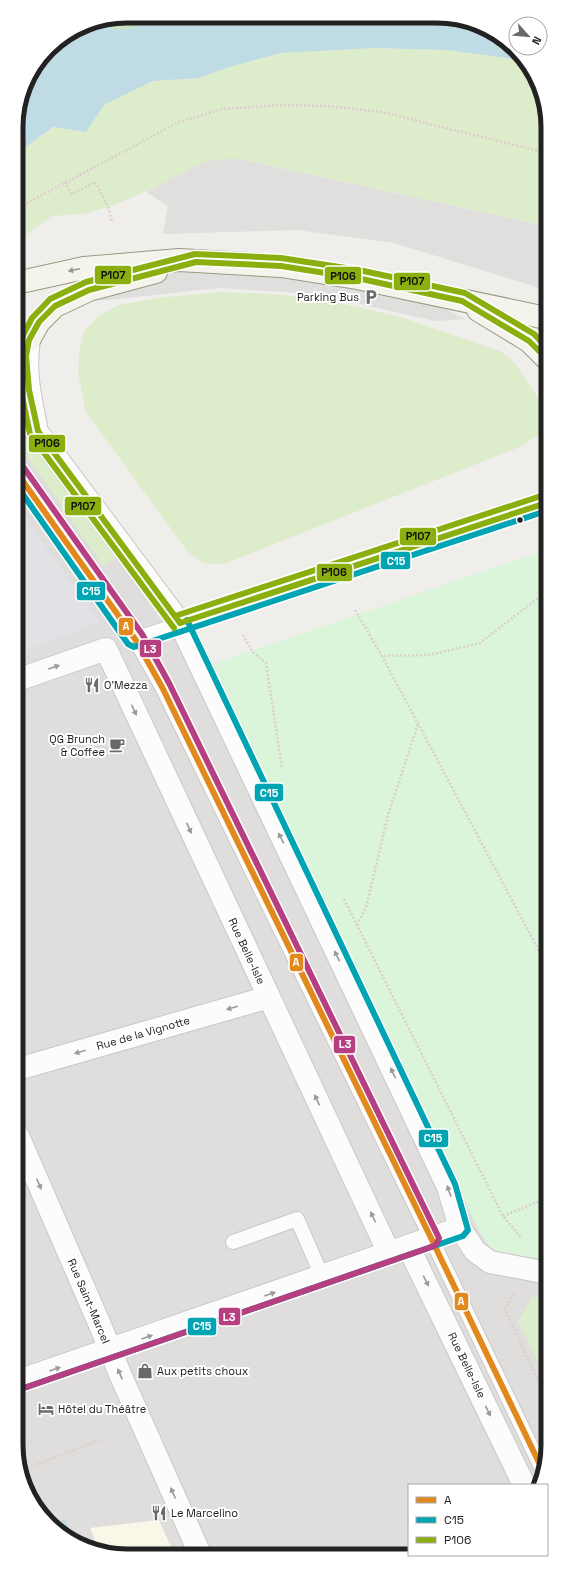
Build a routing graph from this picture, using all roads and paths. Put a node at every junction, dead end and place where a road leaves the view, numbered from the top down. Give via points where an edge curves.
1 (541, 152) edge
2 (65, 182) junction
3 (23, 205) edge
4 (112, 221) dead end
5 (196, 262) junction
6 (23, 281) edge
7 (462, 301) junction
8 (541, 317) edge
9 (29, 340) joint
10 (541, 353) edge
11 (23, 412) edge
12 (38, 431) junction
13 (23, 481) edge
14 (541, 505) edge
15 (541, 595) edge
16 (355, 610) dead end
17 (180, 623) junction
18 (243, 635) dead end
19 (135, 639) junction
20 (382, 656) junction
21 (23, 678) edge
22 (418, 724) junction
23 (282, 773) dead end
24 (344, 897) dead end
25 (357, 925) junction
26 (541, 955) edge
27 (269, 997) junction
28 (23, 1069) edge
29 (23, 1148) edge
30 (541, 1200) edge
31 (503, 1216) junction
32 (460, 1228) junction
33 (431, 1238) junction
34 (233, 1242) dead end
35 (522, 1245) dead end
36 (399, 1249) junction
37 (541, 1272) edge
38 (322, 1276) junction
39 (515, 1292) dead end
40 (110, 1350) junction
41 (23, 1380) edge
42 (541, 1387) edge
43 (100, 1440) dead end
44 (539, 1462) edge
45 (26, 1470) edge
46 (523, 1484) edge
47 (198, 1549) edge

1 - 2 path via 382,112 281,105 222,108 179,122
2 - 3 path
2 - 4 path via 72,194 95,182 108,206
5 -> 6 main road via 180,260 84,268
5 - 7 main road via 281,266 357,278
5 - 9 main road via 89,290 55,306 39,322
7 - 8 main road
7 - 10 main road via 529,341
9 - 12 street via 26,356 29,390
11 - 12 street
12 - 17 street
13 - 19 lane, Rue Belle-Isle
14 - 17 lane
15 - 20 path via 480,643 429,655
16 - 20 path
17 - 19 lane
32 -> 17 street via 448,1187
18 - 23 path via 252,651 266,662
19 - 33 lane, Rue Belle-Isle via 162,687
20 - 22 path
21 -> 27 street, Rue Belle-Isle via 106,649
22 - 25 path via 388,815 366,908
22 - 26 path
24 - 25 path
25 - 31 path
27 -> 28 street, Rue de la Vignotte
36 -> 27 street, Rue Belle-Isle
29 -> 40 street, Rue Saint-Marcel
30 - 31 path
31 - 35 path via 522,1239
32 - 33 street
32 - 37 street via 475,1251 490,1262
33 - 36 street
33 - 44 lane, Rue Belle-Isle
34 - 38 lane via 297,1219
36 - 38 street
36 -> 46 street, Rue Belle-Isle
40 -> 38 street
39 - 42 path via 505,1309
41 -> 40 street
47 -> 40 street, Rue Saint-Marcel
43 - 45 path

